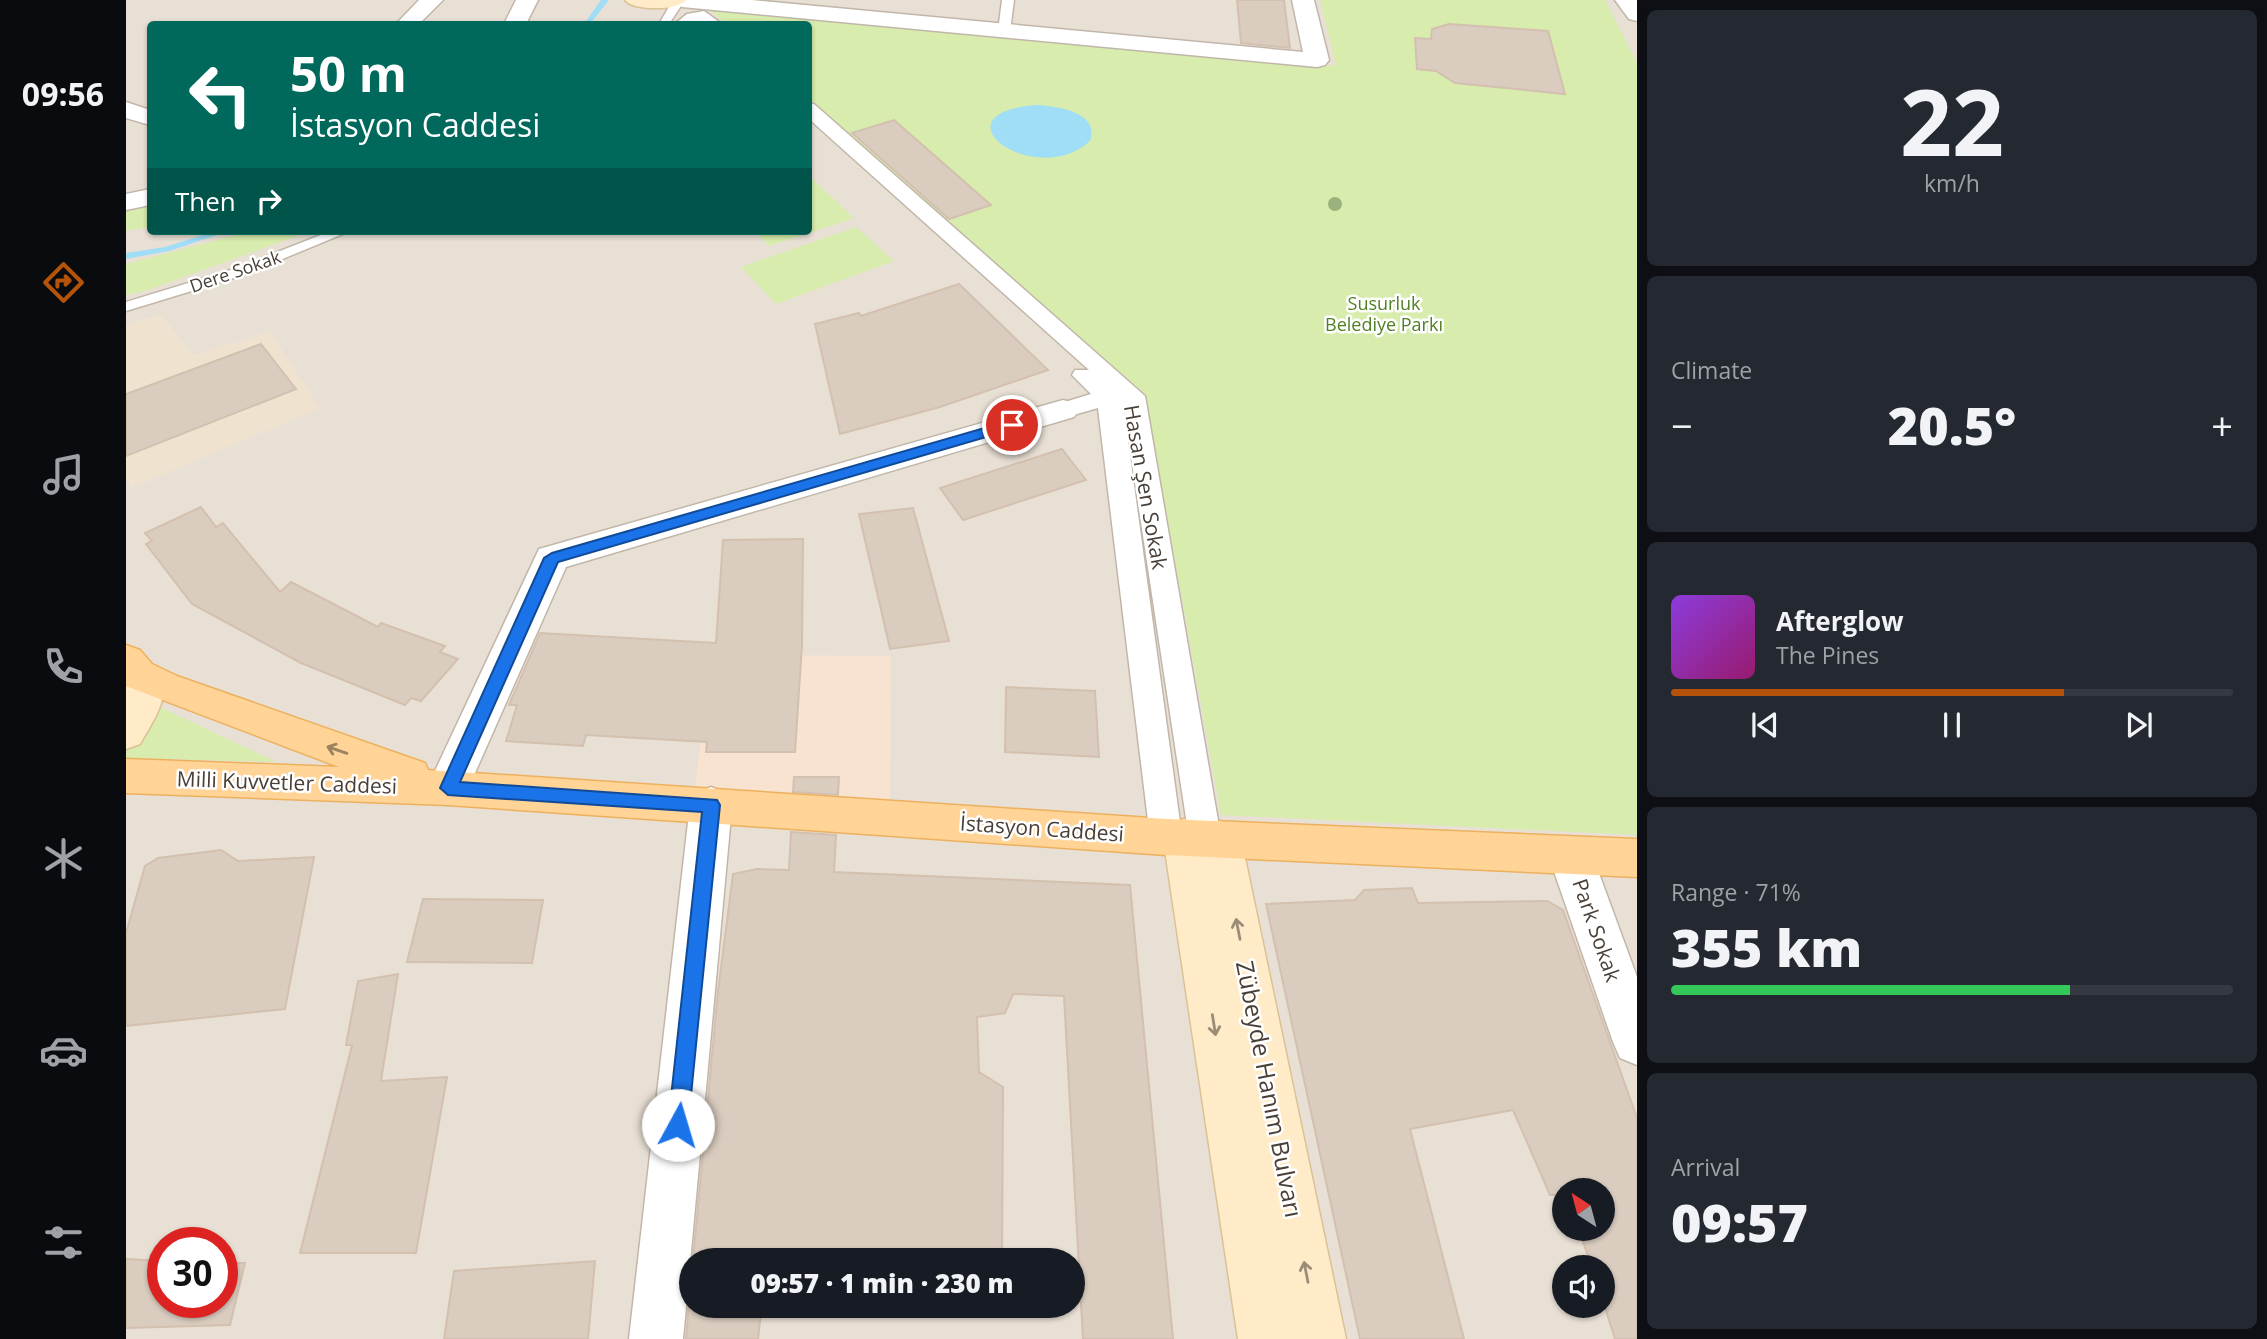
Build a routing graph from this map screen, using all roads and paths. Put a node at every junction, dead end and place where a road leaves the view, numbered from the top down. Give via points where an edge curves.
1 (432, 0) edge
2 (527, 0) edge
3 (679, 0) edge
4 (1008, 0) edge
5 (1303, 0) edge
6 (1626, 0) edge
7 (643, 1) edge
8 (1637, 14) edge
9 (410, 21) edge
10 (516, 21) edge
11 (666, 21) edge
12 (687, 21) edge
13 (710, 21) edge
14 (1004, 31) junction
15 (126, 109) edge
16 (812, 112) edge
17 (146, 131) edge
18 (812, 136) edge
19 (147, 198) edge
20 (126, 202) edge
21 (333, 235) edge
22 (126, 307) edge
23 (1133, 396) junction
24 (1108, 397) junction
25 (1063, 410) joint
26 (132, 673) edge
27 (126, 733) edge
28 (126, 776) edge
29 (448, 788) junction
30 (711, 805) junction
31 (1194, 838) junction
32 (1571, 857) junction
33 (1637, 858) edge
34 (1637, 1042) edge
35 (656, 1339) edge
36 (1265, 1339) edge
37 (1319, 1339) edge

1 - 9 street
2 - 10 street
3 - 7 main road
3 - 11 lane
3 - 14 street
4 - 14 lane
5 - 14 street via 1317,60
6 - 8 street
12 - 13 street via 704,16
15 - 17 street
16 - 23 street, Hasan Şen Sokak
18 - 24 street, Hasan Şen Sokak
19 - 20 street
21 - 22 lane, Dere Sokak via 239,272
23 - 24 street
23 - 31 street, Hasan Şen Sokak
24 - 25 street
24 - 31 street, Hasan Şen Sokak
25 - 29 street via 552,558
26 - 27 main road via 142,704
29 -> 26 main road via 212,706
28 - 29 main road, Milli Kuvvetler Caddesi
29 - 30 main road, İstasyon Caddesi
30 - 31 main road, İstasyon Caddesi
30 - 35 street
31 - 32 main road, İstasyon Caddesi
31 -> 36 main road
37 -> 31 main road, Zübeyde Hanım Bulvarı
32 - 33 main road, İstasyon Caddesi
32 - 34 street, Park Sokak

